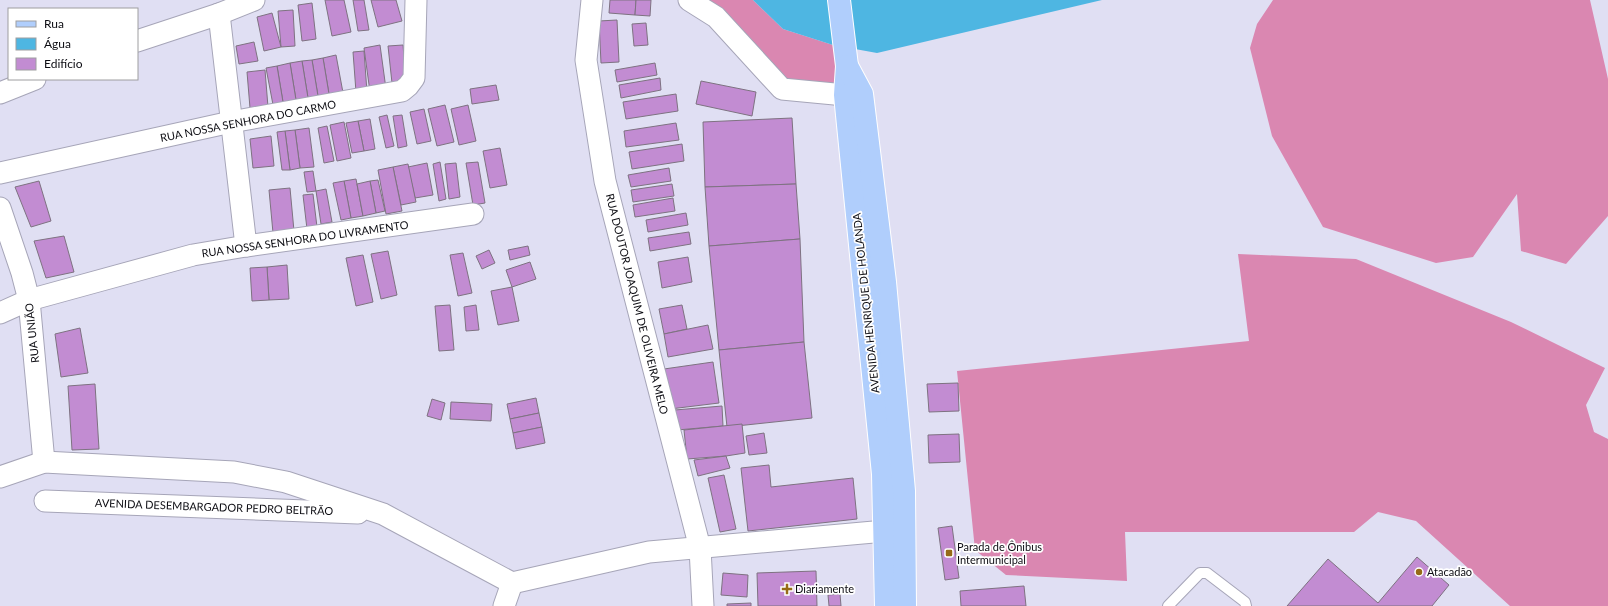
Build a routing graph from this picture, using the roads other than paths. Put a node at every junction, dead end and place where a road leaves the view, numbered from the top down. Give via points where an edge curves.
1 (254, 0) edge
2 (416, 0) edge
3 (592, 0) edge
4 (689, 0) edge
5 (838, 0) edge
6 (219, 14) junction
7 (138, 41) edge
8 (847, 66) junction
9 (32, 80) edge
10 (0, 93) edge
11 (845, 95) junction
12 (231, 122) junction
13 (0, 173) edge
14 (0, 208) edge
15 (473, 214) dead end
16 (246, 246) junction
17 (29, 300) junction
18 (0, 313) edge
19 (44, 462) junction
20 (0, 477) edge
21 (45, 501) dead end
22 (383, 514) junction
23 (885, 531) junction
24 (700, 548) junction
25 (512, 583) junction
26 (504, 606) edge
27 (703, 606) edge
28 (886, 606) edge
29 (905, 606) edge
30 (1168, 606) edge
31 (1246, 606) edge

1 - 6 street
2 - 12 street, RUA NOSSA SENHORA DO CARMO via 414,78 402,91
3 - 24 street, RUA DOUTOR JOAQUIM DE OLIVEIRA MELO via 586,60 605,182
4 - 11 street via 716,17 782,89
5 - 8 main road, AVENIDA HENRIQUE DE HOLANDA
6 - 7 street
6 - 12 street
8 - 11 main road, AVENIDA HENRIQUE DE HOLANDA
8 - 29 main road via 862,94 885,282 904,491
9 - 10 street
11 - 23 main road, AVENIDA HENRIQUE DE HOLANDA via 883,474
12 - 13 street, RUA NOSSA SENHORA DO CARMO
12 - 16 street
14 - 17 street, RUA UNIÃO
15 - 16 street, RUA NOSSA SENHORA DO LIVRAMENTO
16 - 17 street, RUA NOSSA SENHORA DO LIVRAMENTO via 193,255
17 - 18 street, RUA NOSSA SENHORA DO LIVRAMENTO
17 - 19 street, RUA UNIÃO
19 - 20 street, AVENIDA DESEMBARGADOR PEDRO BELTRÃO
19 - 22 street, AVENIDA DESEMBARGADOR PEDRO BELTRÃO via 234,472 286,482
21 - 22 street, AVENIDA DESEMBARGADOR PEDRO BELTRÃO
22 - 25 street, AVENIDA DESEMBARGADOR PEDRO BELTRÃO
23 - 24 street
23 - 28 main road, AVENIDA HENRIQUE DE HOLANDA
24 - 25 street via 649,552
24 - 27 street, RUA DOUTOR JOAQUIM DE OLIVEIRA MELO
25 - 26 street
30 - 31 lane via 1196,575 1204,573

